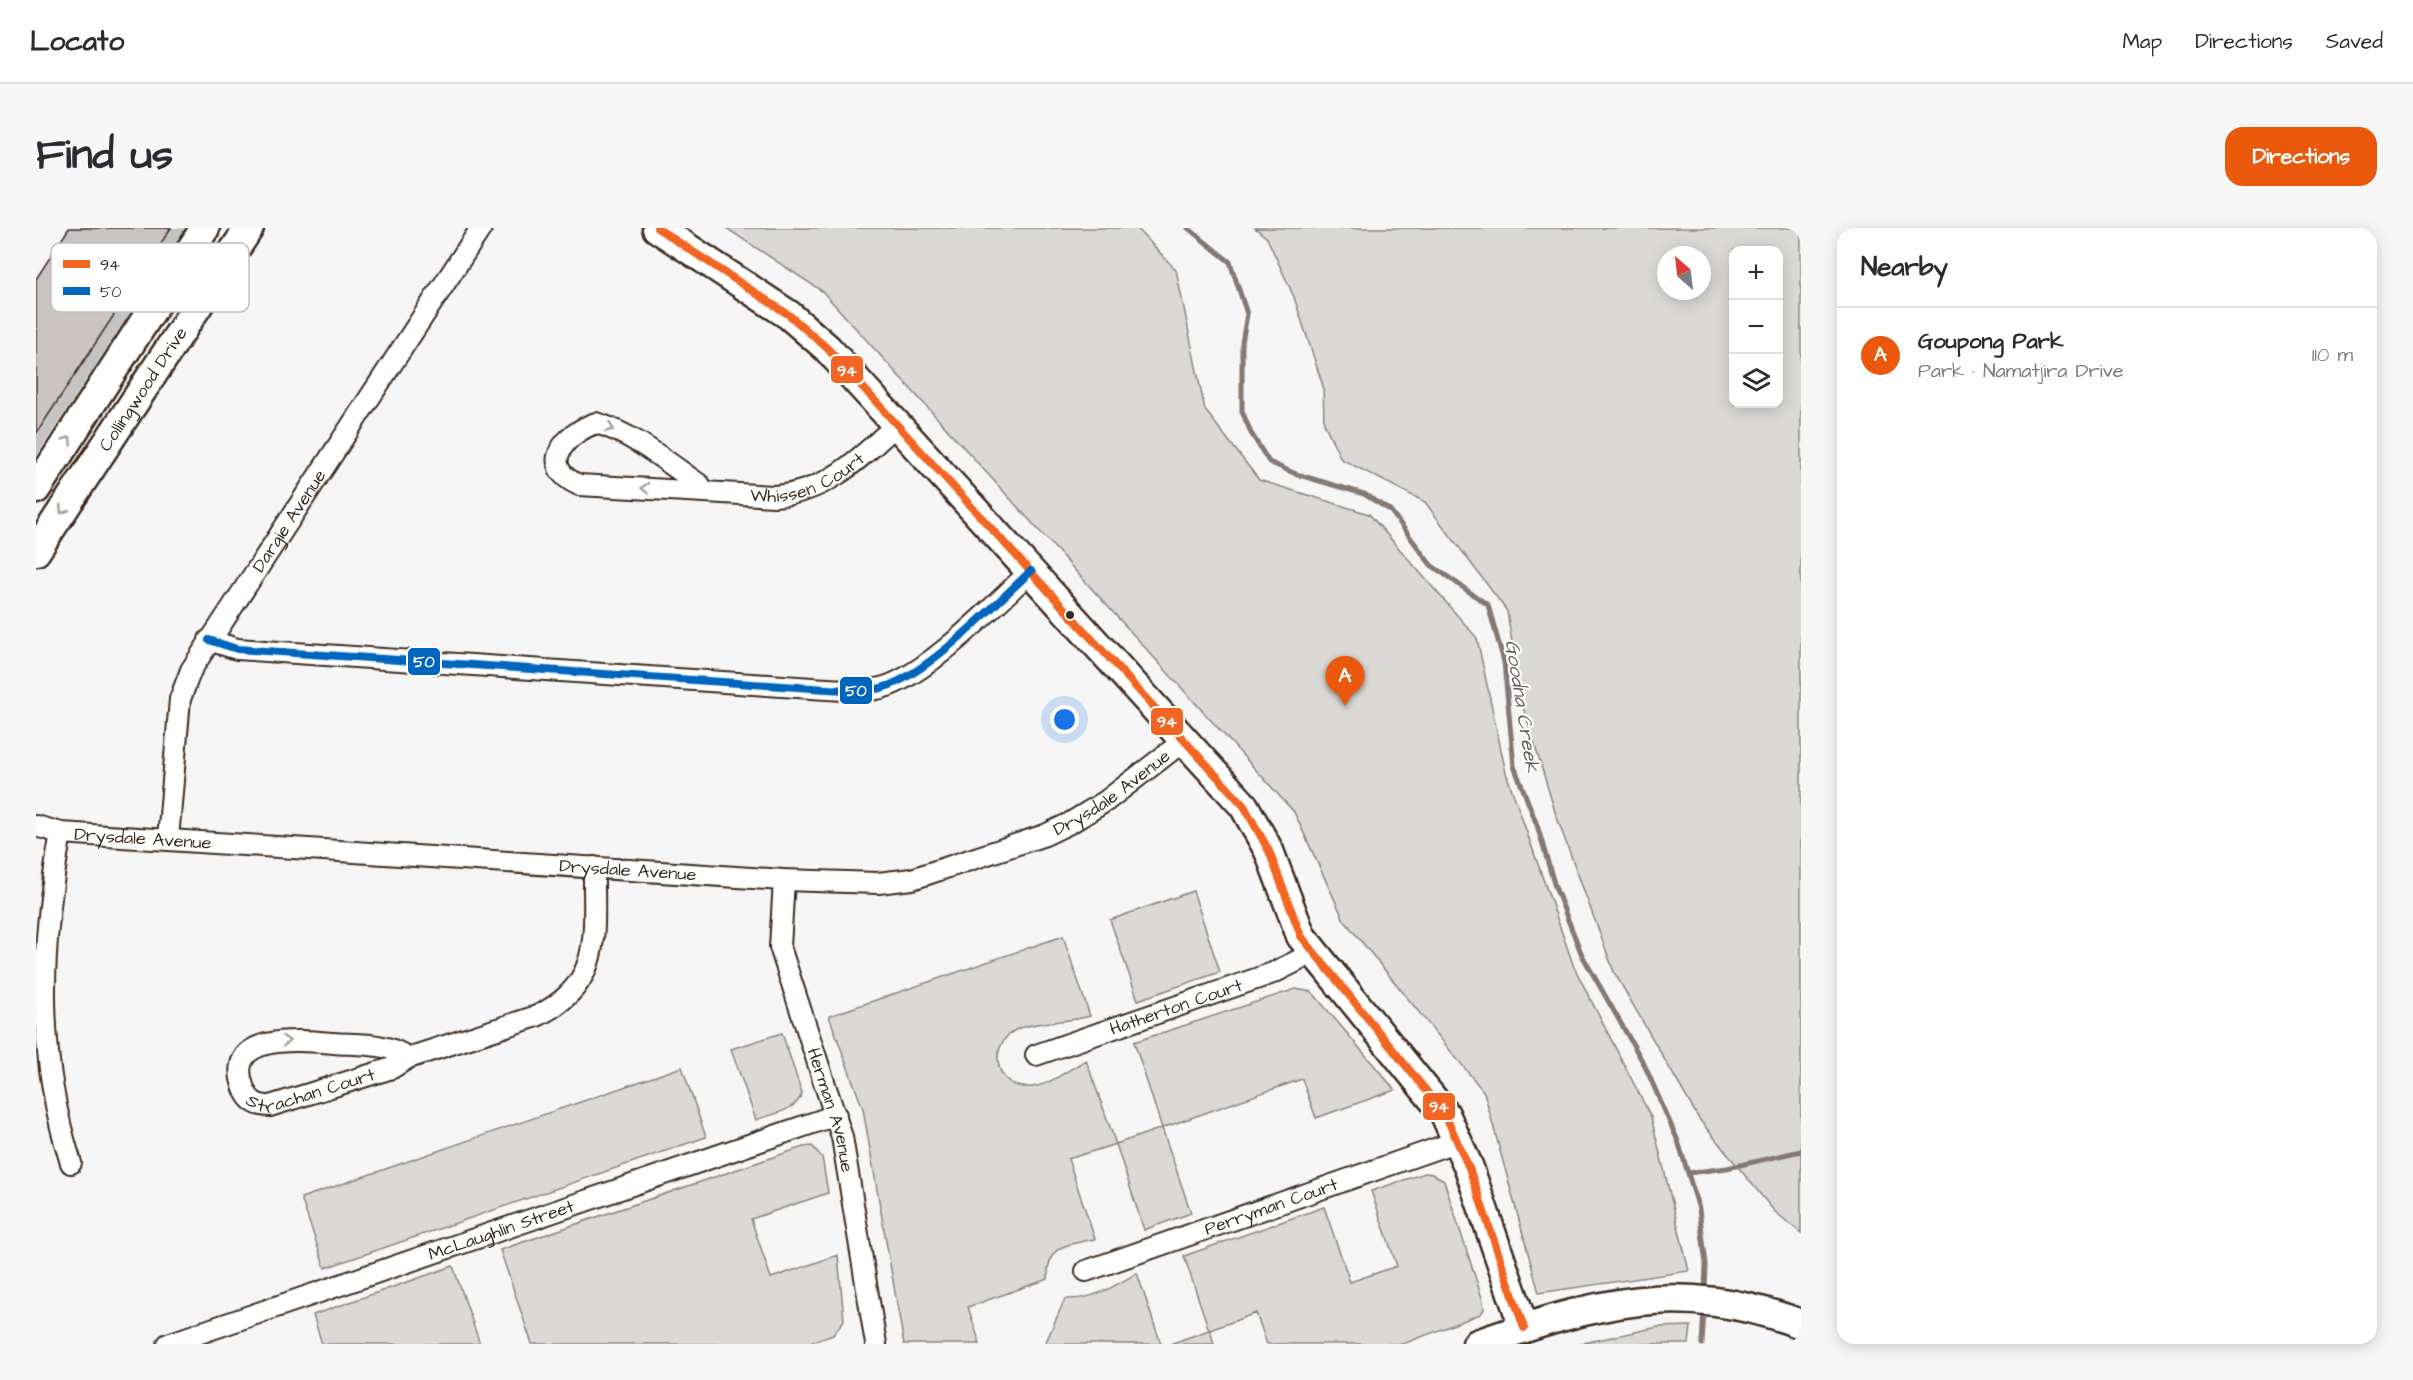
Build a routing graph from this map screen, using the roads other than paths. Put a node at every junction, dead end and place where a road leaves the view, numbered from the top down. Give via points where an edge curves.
1 (205, 228) edge
2 (249, 228) edge
3 (481, 228) edge
4 (657, 228) edge
5 (195, 243) edge
6 (239, 243) edge
7 (151, 312) edge
8 (194, 312) edge
9 (897, 424) junction
10 (36, 489) edge
11 (703, 491) junction
12 (36, 552) edge
13 (1031, 571) junction
14 (209, 640) junction
15 (1185, 740) junction
16 (36, 826) edge
17 (62, 833) junction
18 (168, 839) junction
19 (594, 867) junction
20 (783, 880) junction
21 (1311, 951) junction
22 (1036, 1054) dead end
23 (408, 1058) junction
24 (836, 1114) junction
25 (1458, 1141) junction
26 (71, 1163) dead end
27 (1086, 1270) dead end
28 (1801, 1324) edge
29 (1524, 1328) junction
30 (168, 1344) edge
31 (875, 1344) edge
32 (1477, 1344) edge

5 -> 1 street, Collingwood Drive
2 -> 6 street, Collingwood Drive
3 - 14 street, Dargie Avenue
4 - 9 street via 810,331
10 -> 7 street, Collingwood Drive
8 -> 12 street, Collingwood Drive
9 - 11 street, Whissen Court via 849,468 808,490 774,496
9 - 13 street
11 -> 11 street, Whissen Court via 579,485 568,480 557,461 561,446 570,435 596,423 641,445 700,485
13 - 14 street via 928,664 877,689 249,650
13 - 15 street
14 - 18 street, Dargie Avenue via 180,699
15 - 20 street, Drysdale Avenue via 1106,801 1046,835 912,879 878,883
15 - 21 street via 1253,819 1294,921
16 - 17 street, Drysdale Avenue
17 - 18 street, Drysdale Avenue
17 - 26 street via 38,1003 42,1066 56,1130
18 - 19 street, Drysdale Avenue
19 - 20 street, Drysdale Avenue
19 - 23 street, Strachan Court via 591,949 573,993 537,1016
20 - 24 street, Herman Avenue via 780,947
21 - 22 street, Hatherton Court via 1273,973
21 - 25 street via 1431,1095
23 -> 23 street, Strachan Court via 392,1068 270,1107 261,1106 248,1096 240,1068 251,1050 279,1041 391,1047
24 - 30 street, McLaughlin Street
24 - 31 street, Herman Avenue via 848,1159
25 - 27 street, Perryman Court
25 - 29 street
28 - 29 street via 1738,1304 1685,1298 1610,1304
29 - 32 street

